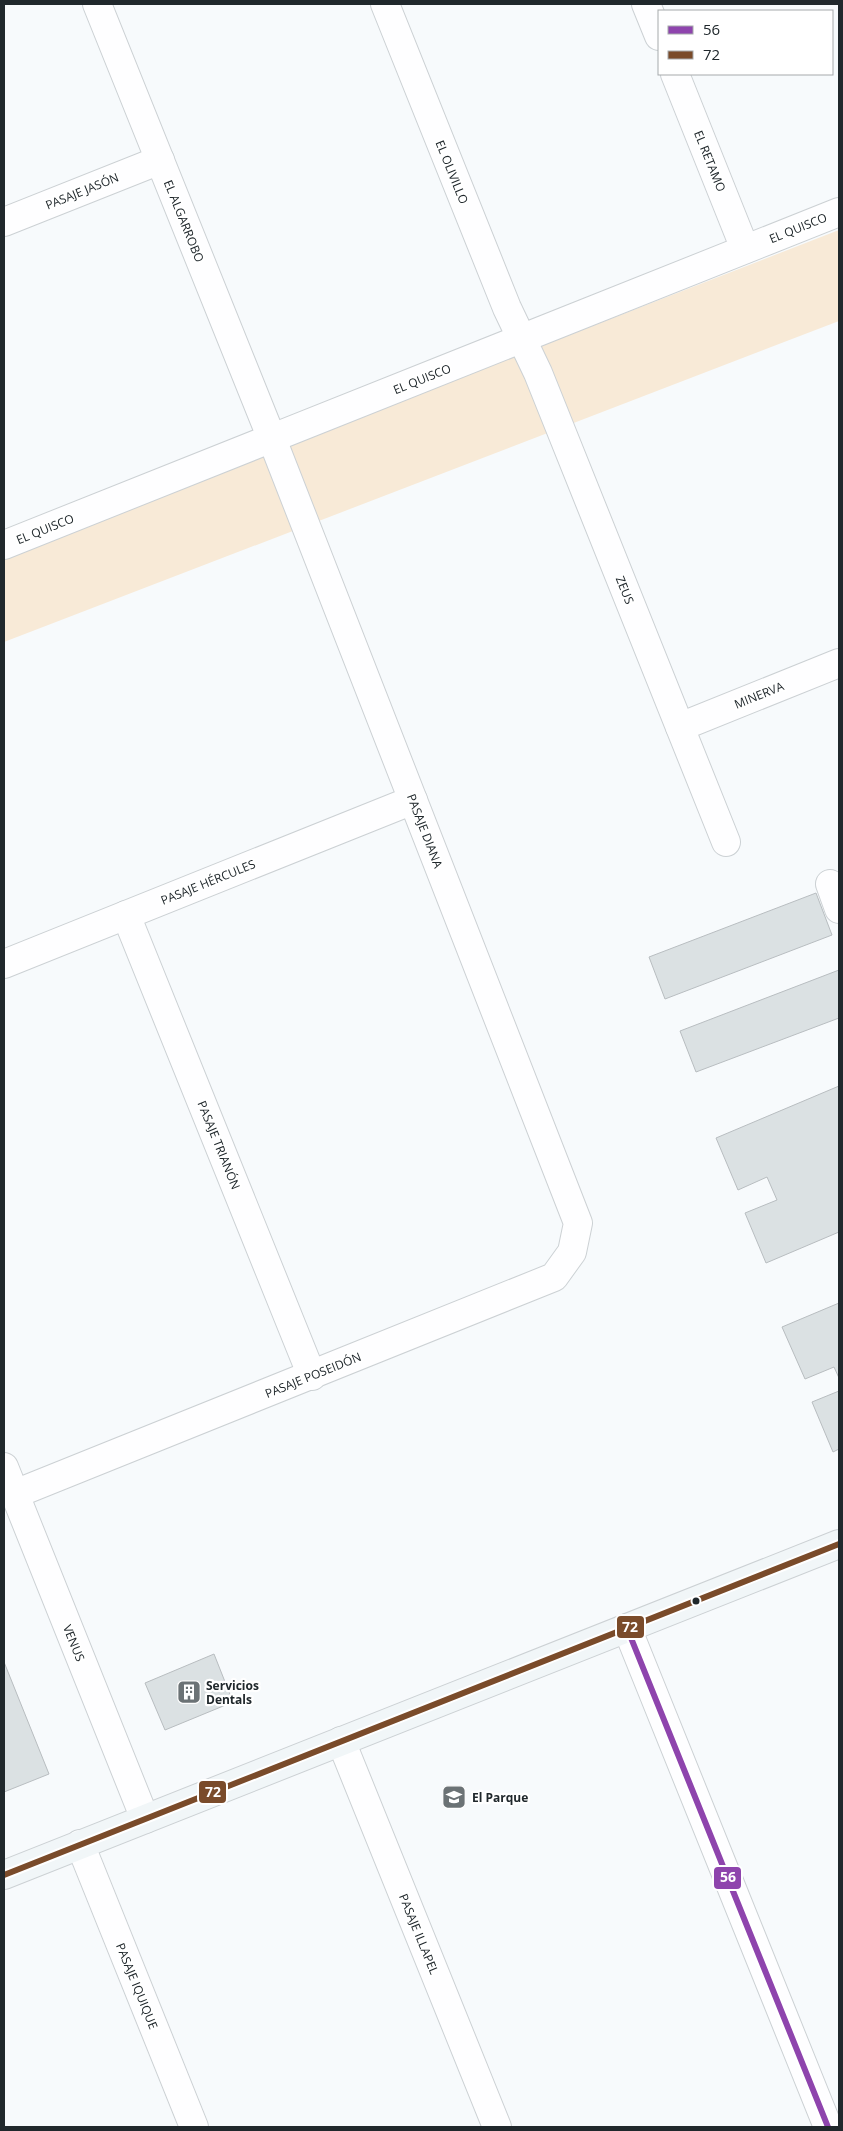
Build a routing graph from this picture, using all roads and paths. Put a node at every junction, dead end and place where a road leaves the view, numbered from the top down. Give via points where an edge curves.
1 (97, 4) edge
2 (385, 4) edge
3 (646, 4) edge
4 (658, 34) edge
5 (675, 75) edge
6 (160, 160) junction
7 (839, 212) edge
8 (4, 222) edge
9 (746, 249) junction
10 (522, 339) junction
11 (272, 439) junction
12 (4, 545) edge
13 (839, 663) edge
14 (680, 727) junction
15 (413, 800) junction
16 (726, 842) dead end
17 (126, 915) junction
18 (4, 964) edge
19 (578, 1222) joint
20 (312, 1376) junction
21 (4, 1467) edge
22 (14, 1494) junction
23 (839, 1544) edge
24 (628, 1628) junction
25 (341, 1741) junction
26 (145, 1819) junction
27 (80, 1844) junction
28 (4, 1874) edge
29 (194, 2127) edge
30 (496, 2127) edge
31 (828, 2127) edge

1 - 6 street, EL ALGARROBO
2 - 10 street, EL OLIVILLO
3 - 4 street
5 - 9 street, EL RETAMO
6 - 8 street, PASAJE JASÓN
6 - 11 street, EL ALGARROBO
7 - 9 street, EL QUISCO
9 - 10 street, EL QUISCO
10 - 11 street, EL QUISCO
10 - 14 street, ZEUS
11 - 12 street, EL QUISCO
11 - 15 street, PASAJE DIANA
13 - 14 street, MINERVA
14 - 16 street, ZEUS
15 - 17 street, PASAJE HÉRCULES
15 - 19 street, PASAJE DIANA
17 - 18 street, PASAJE HÉRCULES
17 - 20 street, PASAJE TRIANÓN
19 - 20 street, PASAJE POSEIDÓN via 572,1252 554,1277
20 - 22 street, PASAJE POSEIDÓN
21 - 22 street, VENUS
22 - 26 street, VENUS
23 - 24 main road
24 - 25 main road
24 - 31 street
25 - 26 main road
25 - 30 street, PASAJE ILLAPEL
26 - 27 main road
27 - 28 main road
27 - 29 street, PASAJE IQUIQUE

